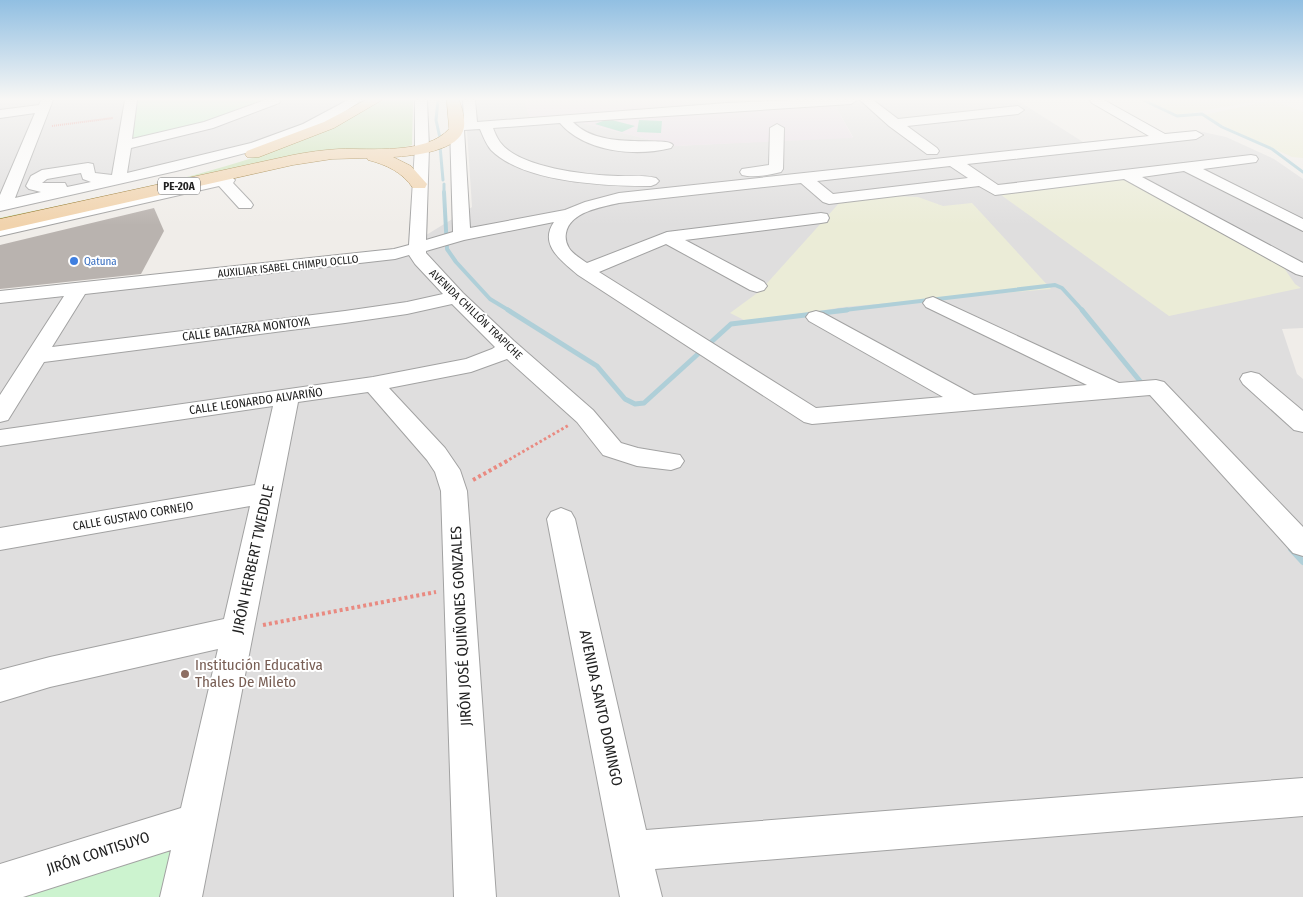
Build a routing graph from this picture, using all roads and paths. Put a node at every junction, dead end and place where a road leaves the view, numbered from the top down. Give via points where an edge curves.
1 (29, 142) edge
2 (125, 142) edge
3 (141, 142) edge
4 (266, 142) edge
5 (287, 142) edge
6 (422, 142) edge
7 (440, 142) edge
8 (470, 142) edge
9 (490, 142) edge
10 (602, 142) edge
11 (777, 142) edge
12 (920, 142) edge
13 (1021, 142) edge
14 (1128, 142) edge
15 (666, 145) dead end
16 (124, 146) junction
17 (422, 148) junction
18 (932, 151) junction
19 (358, 154) junction
20 (1022, 154) junction
21 (1251, 159) dead end
22 (282, 162) junction
23 (954, 162) junction
24 (1187, 166) junction
25 (19, 168) junction
26 (0, 172) edge
27 (1126, 174) junction
28 (776, 175) junction
29 (91, 178) dead end
30 (805, 178) junction
31 (119, 180) junction
32 (223, 181) junction
33 (982, 181) junction
34 (1064, 181) junction
35 (419, 184) junction
36 (155, 186) junction
37 (122, 204) junction
38 (245, 205) dead end
39 (1, 209) edge
40 (572, 214) junction
41 (821, 218) dead end
42 (0, 225) edge
43 (1303, 226) edge
44 (0, 231) edge
45 (462, 235) junction
46 (667, 237) junction
47 (0, 239) edge
48 (418, 246) junction
49 (1303, 270) edge
50 (585, 271) junction
51 (757, 286) dead end
52 (78, 289) junction
53 (0, 297) edge
54 (456, 297) junction
55 (933, 302) dead end
56 (816, 317) dead end
57 (506, 346) junction
58 (36, 356) junction
59 (1251, 379) dead end
60 (373, 384) junction
61 (1115, 390) junction
62 (287, 397) junction
63 (971, 403) junction
64 (0, 414) edge
65 (585, 416) junction
66 (1303, 424) edge
67 (0, 438) edge
68 (671, 461) dead end
69 (454, 491) junction
70 (267, 493) junction
71 (561, 520) dead end
72 (1299, 537) edge
73 (0, 540) edge
74 (459, 588) junction
75 (238, 630) junction
76 (0, 686) edge
77 (1303, 797) edge
78 (197, 822) junction
79 (631, 851) junction
80 (0, 884) edge
81 (181, 897) edge
82 (475, 897) edge
83 (641, 897) edge

1 - 25 street
2 - 16 street
3 - 16 street
4 - 31 street
5 - 36 main road, PE-20A
6 - 17 street, AVENIDA CHILLÓN TRAPICHE
7 - 17 main road, PE-20A
8 - 45 street
9 - 28 street via 509,156 560,174 596,180 651,181 746,172
10 - 15 street via 630,146
11 - 28 street
12 - 18 street
13 - 18 street
14 - 20 street
16 - 31 street
17 - 19 main road, PE-20A via 390,154
17 - 35 street, AVENIDA CHILLÓN TRAPICHE
18 - 28 street
19 - 22 main road, PE-20A
19 - 35 main road via 396,163
20 - 23 street
20 - 34 street
21 - 24 street
22 - 32 street via 271,170
22 - 36 main road, PE-20A
23 - 30 street
23 - 33 street
24 - 27 street
24 - 43 street
25 - 26 street
25 - 39 street
27 - 34 street
27 - 49 street
28 - 30 street
28 - 40 street via 634,196 594,204
29 - 31 street
30 - 33 street via 828,200
31 - 39 street
32 - 37 street
32 - 38 street
33 - 34 street via 995,190
35 - 48 street, AVENIDA CHILLÓN TRAPICHE
36 - 39 main road, PE-20A
36 - 42 main road, PE-20A
37 - 44 street
37 - 47 street via 124,210
40 - 45 street, AUXILIAR ISABEL CHIMPU OCLLO
40 - 50 street via 557,230 557,241 560,250
41 - 46 street
45 - 48 street, AUXILIAR ISABEL CHIMPU OCLLO
46 - 50 street
46 - 51 street
48 - 52 street, AUXILIAR ISABEL CHIMPU OCLLO via 395,254
48 - 54 street, AVENIDA CHILLÓN TRAPICHE via 421,260
50 - 63 street via 812,416
52 - 53 street, AUXILIAR ISABEL CHIMPU OCLLO
52 - 58 street
54 - 57 street, AVENIDA CHILLÓN TRAPICHE
54 - 58 street, CALLE BALTAZRA MONTOYA via 345,317
55 - 61 street
56 - 63 street
57 - 60 street, CALLE LEONARDO ALVARIÑO via 500,354 471,365
57 - 65 street, AVENIDA CHILLÓN TRAPICHE
58 - 64 street
59 - 66 street
60 - 62 street, CALLE LEONARDO ALVARIÑO
60 - 69 street, JIRÓN JOSÉ QUIÑONES GONZALES via 436,454 447,470
61 - 63 street
61 - 72 street via 1156,387
62 - 67 street, CALLE LEONARDO ALVARIÑO
62 - 70 street, JIRÓN HERBERT TWEDDLE
65 - 68 street, AVENIDA CHILLÓN TRAPICHE via 612,449 637,457
65 - 69 path
69 - 74 street, JIRÓN JOSÉ QUIÑONES GONZALES
70 - 73 street, CALLE GUSTAVO CORNEJO
70 - 75 street, JIRÓN HERBERT TWEDDLE
71 - 79 street, AVENIDA SANTO DOMINGO
74 - 75 path
74 - 82 street, JIRÓN JOSÉ QUIÑONES GONZALES
75 - 76 street
75 - 78 street, JIRÓN HERBERT TWEDDLE
77 - 79 street
78 - 80 street, JIRÓN CONTISUYO
78 - 81 street, JIRÓN HERBERT TWEDDLE
79 - 83 street, AVENIDA SANTO DOMINGO

